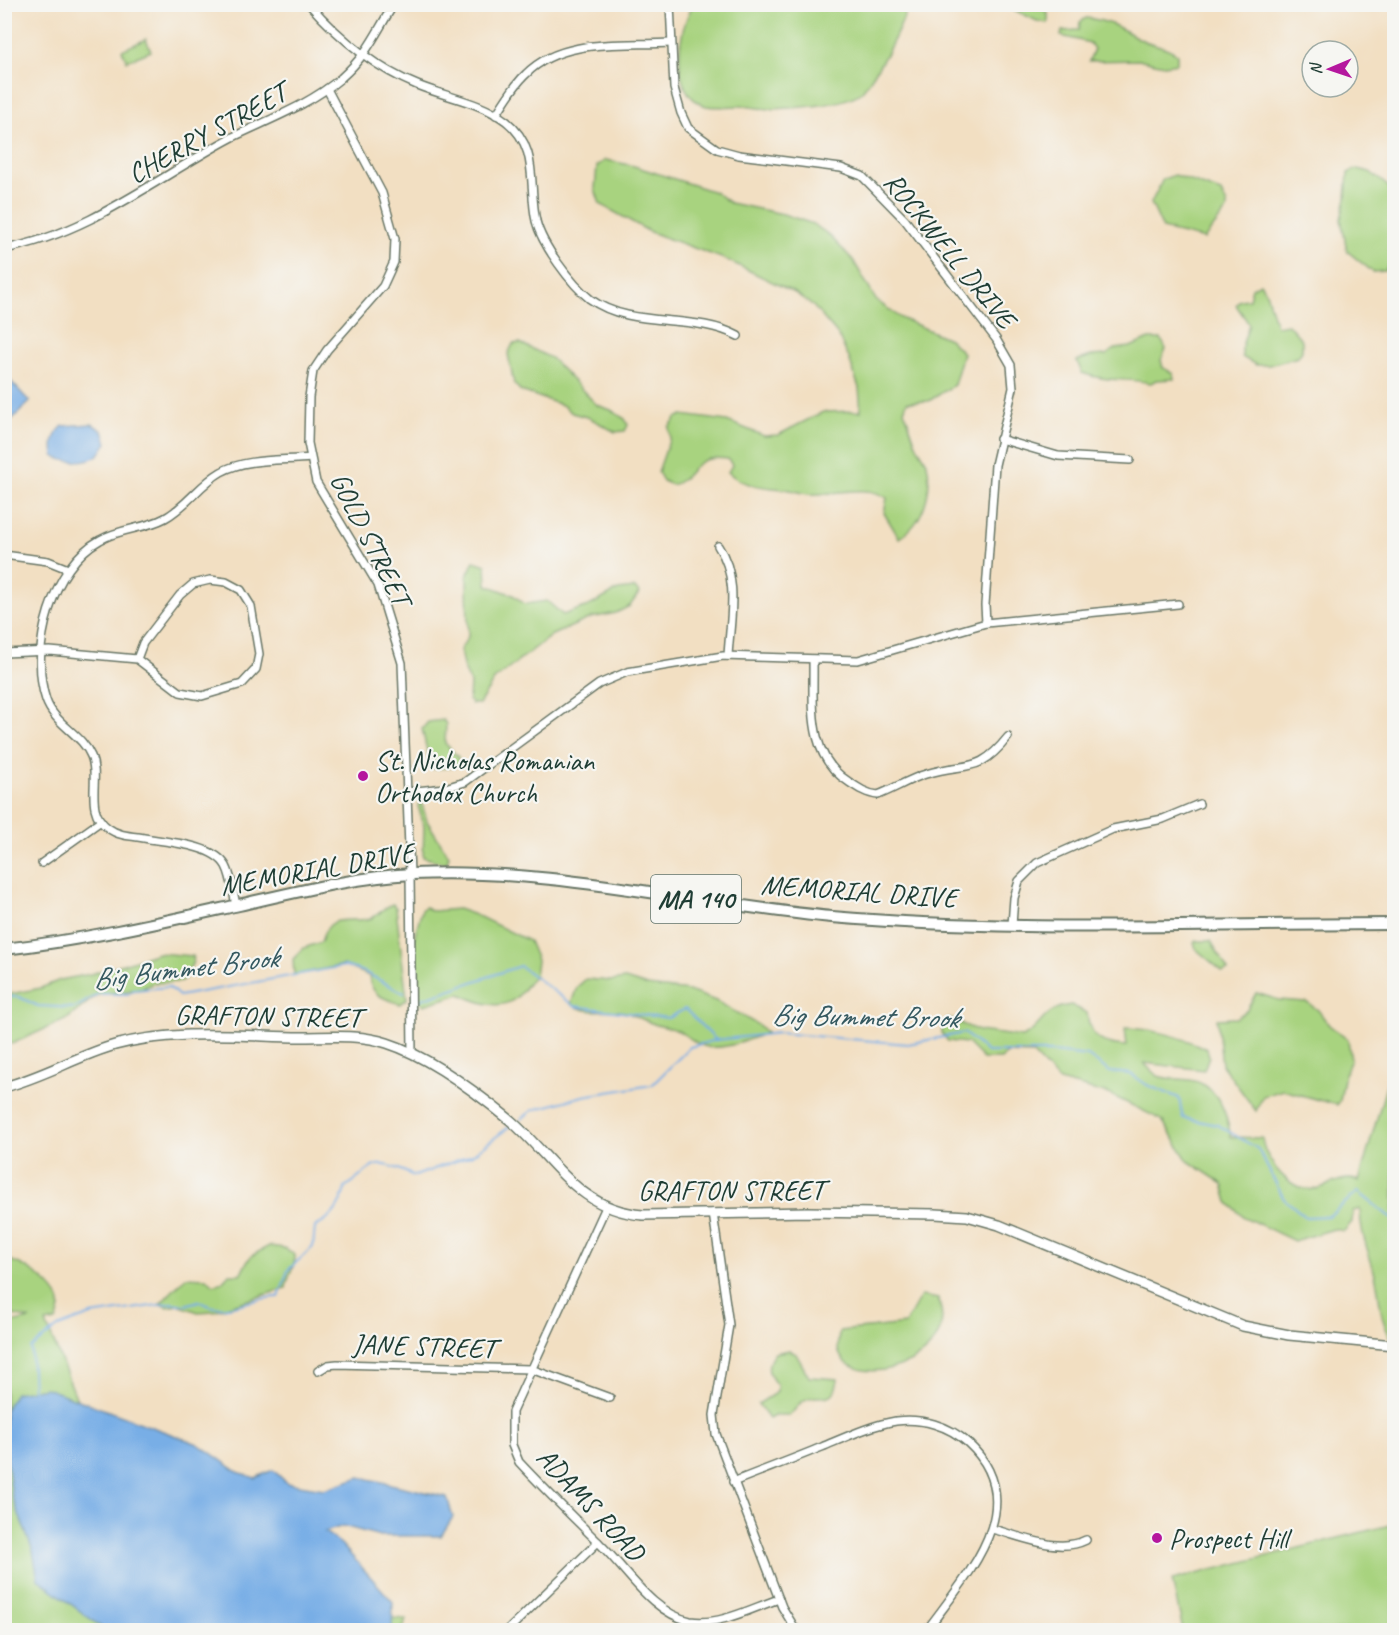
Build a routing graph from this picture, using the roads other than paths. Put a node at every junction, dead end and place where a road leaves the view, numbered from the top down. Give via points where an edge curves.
1 (309, 4) edge
2 (394, 4) edge
3 (670, 4) edge
4 (671, 43) junction
5 (365, 54) junction
6 (327, 88) junction
7 (496, 115) junction
8 (4, 249) edge
9 (738, 336) dead end
10 (1000, 439) junction
11 (310, 458) junction
12 (1130, 460) dead end
13 (718, 546) dead end
14 (4, 555) edge
15 (68, 568) junction
16 (1178, 604) dead end
17 (986, 623) junction
18 (40, 651) junction
19 (4, 653) edge
20 (728, 656) junction
21 (137, 659) junction
22 (813, 660) junction
23 (1008, 737) dead end
24 (407, 792) junction
25 (1199, 804) dead end
26 (101, 821) junction
27 (42, 863) dead end
28 (410, 874) junction
29 (236, 905) junction
30 (1395, 924) edge
31 (1012, 925) junction
32 (4, 949) edge
33 (412, 1053) junction
34 (4, 1086) edge
35 (606, 1208) junction
36 (713, 1214) junction
37 (1395, 1345) edge
38 (531, 1369) junction
39 (318, 1371) dead end
40 (610, 1398) dead end
41 (733, 1482) junction
42 (992, 1529) junction
43 (1086, 1540) dead end
44 (598, 1542) junction
45 (779, 1599) junction
46 (508, 1630) edge
47 (796, 1630) edge
48 (927, 1630) edge

1 - 5 street
2 - 5 street, CHERRY STREET
3 - 4 street, ROCKWELL DRIVE
4 - 7 street via 580,48 556,54 525,74
4 - 10 street, ROCKWELL DRIVE via 674,88 681,113 688,128 709,146 739,155 848,170 870,182 898,211 1008,358 1012,398
5 - 6 street, CHERRY STREET
5 - 7 street via 405,80
6 - 8 street, CHERRY STREET via 112,208 61,232
6 - 11 street, GOLD STREET via 382,193 393,227 395,253 392,271 383,286 313,371
7 - 9 street via 511,125 526,146 540,232 582,292 617,312 721,328
10 - 12 street via 1058,456
10 - 17 street, ROCKWELL DRIVE via 994,474
11 - 15 street via 243,465 221,472 167,517 99,540
11 - 24 street, GOLD STREET via 323,497 378,585 399,648 404,676
13 - 20 street via 729,562 731,576
14 - 15 street
15 - 18 street
16 - 17 street
17 - 22 street via 868,659
18 - 19 street
18 - 21 street
18 - 26 street via 42,684 49,708 91,756 93,804
20 - 22 street
20 - 24 street via 612,676 465,782
21 - 21 street via 185,695 202,696 242,684 253,674 258,662 251,606 241,590 226,582 193,584 143,643
22 - 23 street via 814,713 820,752 834,773 871,795 927,774 981,763
24 - 28 street, GOLD STREET
25 - 31 street via 1163,819 1113,829 1037,862 1019,881
26 - 27 street
26 - 29 street via 118,833 212,852 227,867
28 - 29 main road, MEMORIAL DRIVE / MA 140
28 - 31 main road, MEMORIAL DRIVE / MA 140 via 514,875 828,916
28 - 33 street, GOLD STREET
29 - 32 main road, MEMORIAL DRIVE / MA 140 via 108,933
30 - 31 main road, MEMORIAL DRIVE / MA 140
33 - 34 street, GRAFTON STREET via 376,1040 348,1038 168,1037 114,1046 41,1076
33 - 35 street, GRAFTON STREET via 498,1110 584,1195
35 - 36 street, GRAFTON STREET via 642,1215
35 - 38 street, ADAMS ROAD
36 - 37 street, GRAFTON STREET via 967,1216 999,1225 1243,1326 1289,1335
36 - 41 street via 729,1325 714,1425
38 - 39 street, JANE STREET via 337,1364
38 - 40 street, JANE STREET
38 - 44 street, ADAMS ROAD via 512,1412 513,1444 519,1462
41 - 42 street via 874,1426 906,1420 925,1422 951,1431 980,1456 994,1491
41 - 45 street
42 - 43 street via 1061,1546
42 - 48 street via 981,1555
44 - 45 street, ADAMS ROAD via 663,1608 690,1621 723,1619
44 - 46 street
45 - 47 street

